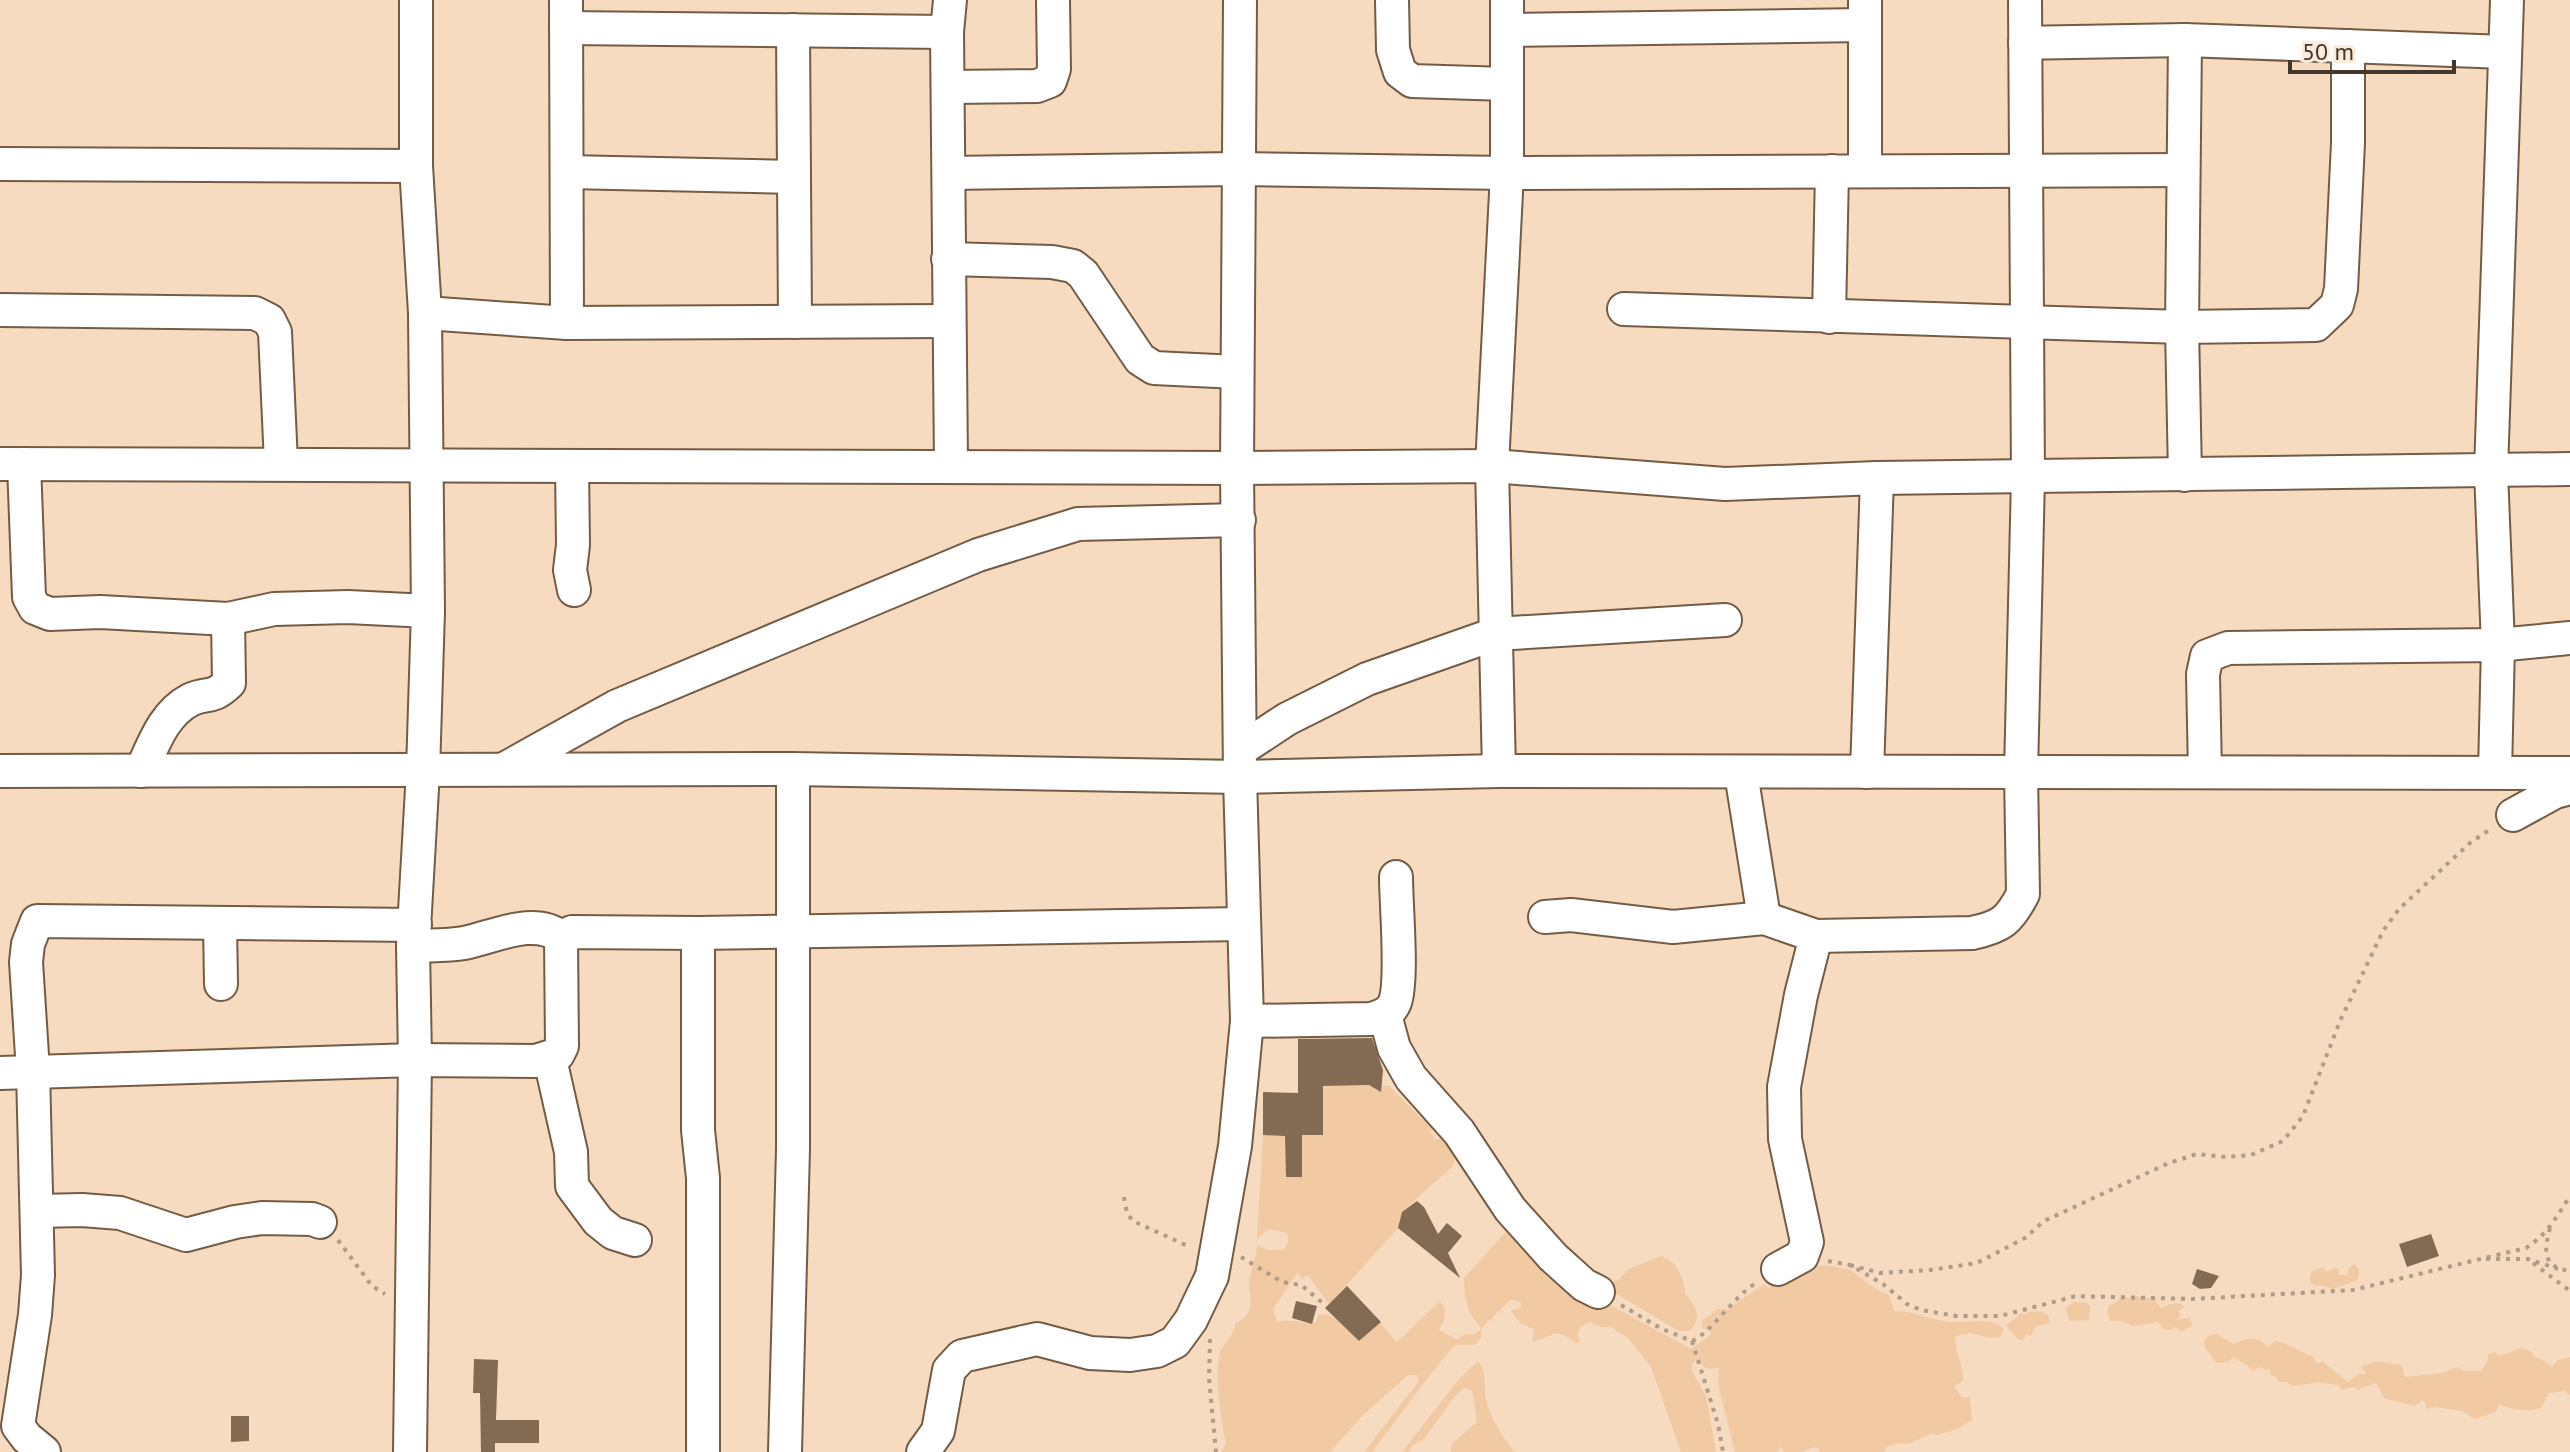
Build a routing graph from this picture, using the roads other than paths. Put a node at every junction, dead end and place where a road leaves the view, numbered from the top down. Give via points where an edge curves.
1 (416, 0) edge
2 (950, 0) edge
3 (1053, 0) edge
4 (1240, 0) edge
5 (1392, 0) edge
6 (2025, 0) edge
7 (2507, 0) edge
8 (1865, 13) edge
9 (566, 14) edge
10 (1507, 15) edge
11 (793, 30) junction
12 (947, 32) junction
13 (2185, 40) junction
14 (2025, 43) junction
15 (2348, 46) junction
16 (2505, 52) junction
17 (1507, 84) junction
18 (948, 87) junction
19 (0, 164) edge
20 (416, 166) junction
21 (1237, 169) junction
22 (1865, 170) junction
23 (2027, 170) junction
24 (2183, 170) junction
25 (1832, 171) junction
26 (567, 172) junction
27 (949, 173) junction
28 (1507, 173) junction
29 (794, 177) junction
30 (948, 259) junction
31 (1624, 309) dead end
32 (0, 310) edge
33 (425, 313) junction
34 (1829, 317) junction
35 (948, 321) junction
36 (795, 322) junction
37 (567, 323) junction
38 (2026, 323) junction
39 (2182, 327) junction
40 (1237, 372) junction
41 (281, 463) junction
42 (12, 464) edge
43 (951, 466) junction
44 (1492, 466) junction
45 (426, 467) junction
46 (572, 467) junction
47 (1237, 468) junction
48 (2570, 469) edge
49 (2491, 471) junction
50 (2185, 475) junction
51 (1877, 478) junction
52 (2028, 478) junction
53 (1239, 520) junction
54 (574, 590) dead end
55 (428, 611) junction
56 (228, 619) junction
57 (1725, 620) dead end
58 (1495, 634) junction
59 (2570, 638) edge
60 (2498, 645) junction
61 (1240, 763) junction
62 (793, 769) junction
63 (503, 770) junction
64 (0, 771) edge
65 (141, 771) junction
66 (423, 771) junction
67 (1499, 771) junction
68 (1867, 772) junction
69 (2205, 772) junction
70 (2495, 772) junction
71 (1741, 773) junction
72 (2021, 773) junction
73 (2570, 773) edge
74 (2570, 788) edge
75 (2513, 815) road end
76 (1396, 877) dead end
77 (1545, 917) dead end
78 (1764, 918) junction
79 (220, 923) junction
80 (1243, 924) junction
81 (791, 932) junction
82 (698, 933) junction
83 (414, 935) junction
84 (1816, 936) junction
85 (561, 937) junction
86 (221, 984) dead end
87 (1385, 1015) junction
88 (1247, 1021) junction
89 (550, 1059) junction
90 (415, 1060) junction
91 (33, 1071) junction
92 (0, 1073) edge
93 (37, 1211) junction
94 (320, 1222) road end
95 (635, 1240) dead end
96 (1785, 1265) road end
97 (1598, 1292) road end
98 (44, 1452) edge
99 (410, 1452) edge
100 (703, 1452) edge
101 (785, 1452) edge
102 (923, 1452) edge

1 - 20 street
2 - 12 street
3 - 18 street via 1050,81 1037,86
4 - 21 street
5 - 17 street via 1393,50 1400,72 1412,81
6 - 14 street
7 - 16 street
8 - 10 street
8 - 22 street
9 - 11 street
9 - 26 street
10 - 17 street
11 - 12 street
11 - 29 street
12 - 18 street
13 - 14 street
13 - 15 street
13 - 24 street
14 - 23 street
15 - 16 street
15 - 39 street via 2348,143 2337,305 2316,325
16 - 49 street
17 - 28 street
18 - 27 street
19 - 20 street
20 - 33 street
21 - 27 street
21 - 28 street
21 - 40 street
22 - 23 street
22 - 25 street
23 - 24 street
23 - 38 street
24 - 39 street
25 - 28 street
25 - 34 street
26 - 29 street
26 - 37 street
27 - 30 street
28 - 44 street
29 - 36 street
30 - 35 street
30 - 40 street via 1073,266 1140,359 1154,368
31 - 34 street
32 - 41 street via 255,313 269,320 275,332
33 - 37 street
33 - 45 street
34 - 38 street
35 - 36 street
35 - 43 street
36 - 37 street
38 - 39 street
38 - 52 street
39 - 50 street
40 - 47 street
41 - 42 street
41 - 45 street
42 - 56 street via 29,597 35,608 50,614
43 - 46 street
43 - 47 street
44 - 47 street
44 - 51 street via 1725,484
44 - 58 street
45 - 46 street
45 - 55 street
46 - 54 street
47 - 53 street
48 - 49 street
49 - 50 street
49 - 60 street
50 - 52 street
51 - 52 street
51 - 68 street
52 - 72 street
53 - 61 street
53 - 63 street via 1078,524 978,555 617,706
55 - 56 street via 274,609
55 - 66 street
56 - 65 street via 229,683 176,711 161,728
57 - 58 street
58 - 61 street via 1367,679 1287,719
58 - 67 street
59 - 60 street
60 - 69 street via 2216,650 2207,656 2203,674
60 - 70 street
61 - 62 street
61 - 67 street
61 - 80 street
62 - 63 street
62 - 81 street
63 - 66 street
64 - 65 street
65 - 66 street
66 - 83 street
67 - 71 street
68 - 71 street
68 - 72 street
69 - 70 street
69 - 72 street
70 - 73 street
71 - 78 street
72 - 84 street via 2023,894 1997,928
74 - 75 street
76 - 87 street via 1397,986 1395,1004
77 - 78 street via 1571,915 1673,927
78 - 84 street
79 - 83 street
79 - 86 street
79 - 91 street via 37,921 26,962
80 - 81 street
80 - 88 street
81 - 82 street
81 - 101 street via 793,1149
82 - 85 street via 572,932
82 - 100 street
83 - 85 street via 466,942 543,928
83 - 90 street
84 - 96 street via 1784,1087 1785,1139 1807,1242 1802,1256
85 - 89 street via 562,1046
87 - 88 street
87 - 97 street via 1394,1048 1411,1078 1459,1132 1510,1209 1553,1257
88 - 102 street via 1235,1146 1214,1266 1191,1320 1175,1342 1130,1355 1090,1353 1037,1339 962,1356 949,1370 938,1431
89 - 90 street
89 - 95 street via 571,1152 572,1186 598,1221
90 - 91 street
90 - 99 street
91 - 92 street
91 - 93 street
93 - 94 street via 120,1213 186,1235 262,1218
93 - 98 street via 35,1315 18,1426

